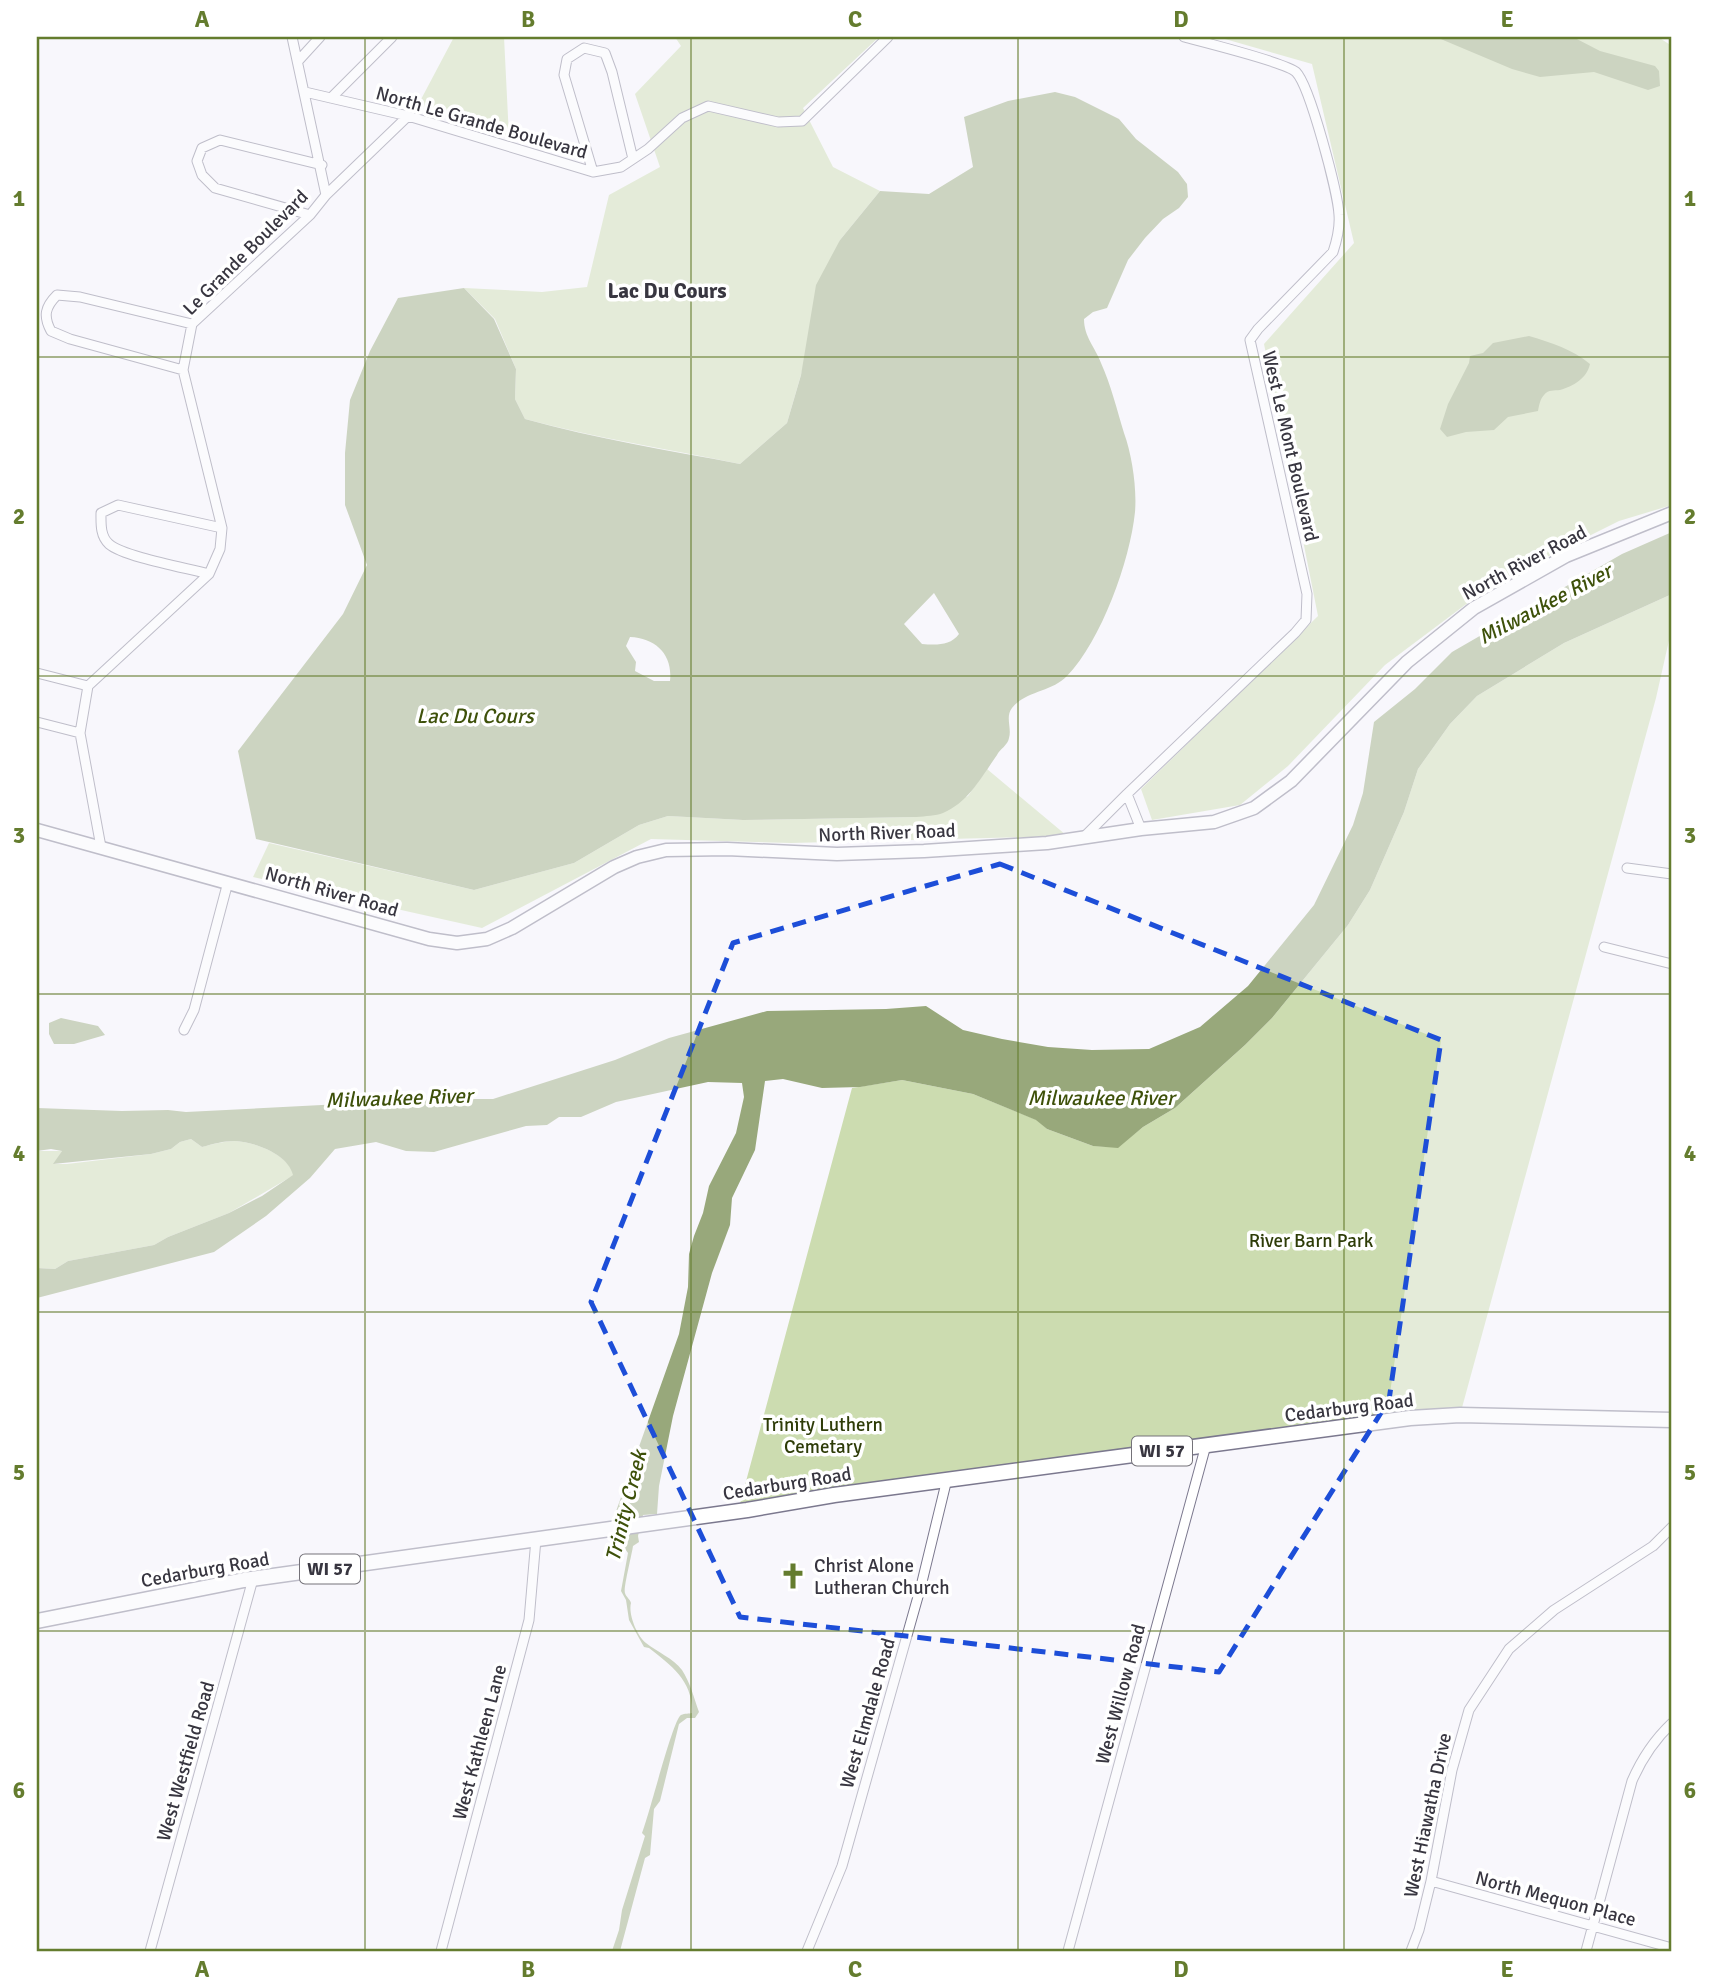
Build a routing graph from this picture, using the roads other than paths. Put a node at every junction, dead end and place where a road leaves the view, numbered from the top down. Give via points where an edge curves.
1 (292, 37) edge
2 (320, 37) edge
3 (392, 37) edge
4 (888, 37) edge
5 (1184, 37) edge
6 (299, 60) junction
7 (305, 92) junction
8 (331, 98) junction
9 (408, 116) junction
10 (633, 159) junction
11 (322, 165) junction
12 (593, 172) junction
13 (326, 195) junction
14 (310, 215) junction
15 (192, 324) junction
16 (183, 370) junction
17 (1672, 513) edge
18 (222, 528) junction
19 (209, 574) junction
20 (37, 673) edge
21 (88, 686) junction
22 (37, 722) edge
23 (80, 733) junction
24 (1127, 794) junction
25 (1141, 829) junction
26 (37, 830) edge
27 (1084, 837) junction
28 (101, 847) junction
29 (1627, 868) dead end
30 (1672, 874) edge
31 (228, 882) junction
32 (1604, 947) dead end
33 (1672, 964) edge
34 (184, 1030) dead end
35 (1672, 1420) edge
36 (1206, 1445) junction
37 (947, 1479) junction
38 (1672, 1527) edge
39 (536, 1539) junction
40 (253, 1579) junction
41 (37, 1621) edge
42 (1672, 1723) edge
43 (1431, 1881) junction
44 (1591, 1926) junction
45 (1672, 1948) edge
46 (150, 1951) edge
47 (442, 1951) edge
48 (807, 1951) edge
49 (1068, 1951) edge
50 (1411, 1951) edge
51 (1586, 1951) edge

1 - 6 street
2 - 6 street
3 - 8 street
4 - 10 street, North Le Grande Boulevard via 802,121 778,122 708,106 682,118
5 - 24 street, West Le Mont Boulevard via 1295,71 1317,122 1339,214 1339,236 1333,252 1250,340 1307,594 1306,620
6 - 7 street
7 - 8 street, North Le Grande Boulevard
7 - 11 street
8 - 9 street, North Le Grande Boulevard
9 - 12 street, North Le Grande Boulevard
9 - 13 street, Le Grande Boulevard
10 - 12 street, North Le Grande Boulevard via 621,167
10 - 12 street via 605,53 584,48 567,59 564,75
11 - 13 street
11 - 14 street via 220,140 202,148 197,161 202,175 215,188
13 - 14 street, Le Grande Boulevard
14 - 15 street, Le Grande Boulevard
15 - 16 street, Le Grande Boulevard
15 - 16 street via 57,295 48,305 45,320 51,331 70,339
16 - 18 street, Le Grande Boulevard
17 - 25 street, North River Road via 1566,556 1474,608 1407,662 1290,781 1254,808 1214,822
18 - 19 street, Le Grande Boulevard via 220,549
18 - 19 street via 118,505 102,513 101,529 108,543 125,552
19 - 21 street, Le Grande Boulevard
20 - 21 street
21 - 23 street
22 - 23 street
23 - 28 street
24 - 25 street
24 - 27 street, West Le Mont Boulevard
25 - 27 street, North River Road
26 - 28 street, North River Road
27 - 31 street, North River Road via 1007,847 894,852 653,852 614,867 512,928 487,939 457,943
28 - 31 street, North River Road
29 - 30 street
31 - 34 street via 194,1010
32 - 33 street
35 - 36 main road, Cedarburg Road / WI 57 via 1460,1415
36 - 37 main road, Cedarburg Road / WI 57
36 - 49 street, West Willow Road
37 - 39 main road, Cedarburg Road / WI 57
37 - 48 street, West Elmdale Road via 842,1867
38 - 43 street, West Hiawatha Drive via 1653,1546 1554,1610 1508,1649 1469,1710 1452,1770
39 - 40 main road, Cedarburg Road / WI 57
39 - 47 street, West Kathleen Lane via 529,1620
40 - 41 main road, Cedarburg Road / WI 57
40 - 46 street, West Westfield Road
42 - 44 street via 1643,1757 1632,1781
43 - 44 street, North Mequon Place
43 - 50 street, West Hiawatha Drive
44 - 45 street, North Mequon Place
44 - 51 street

